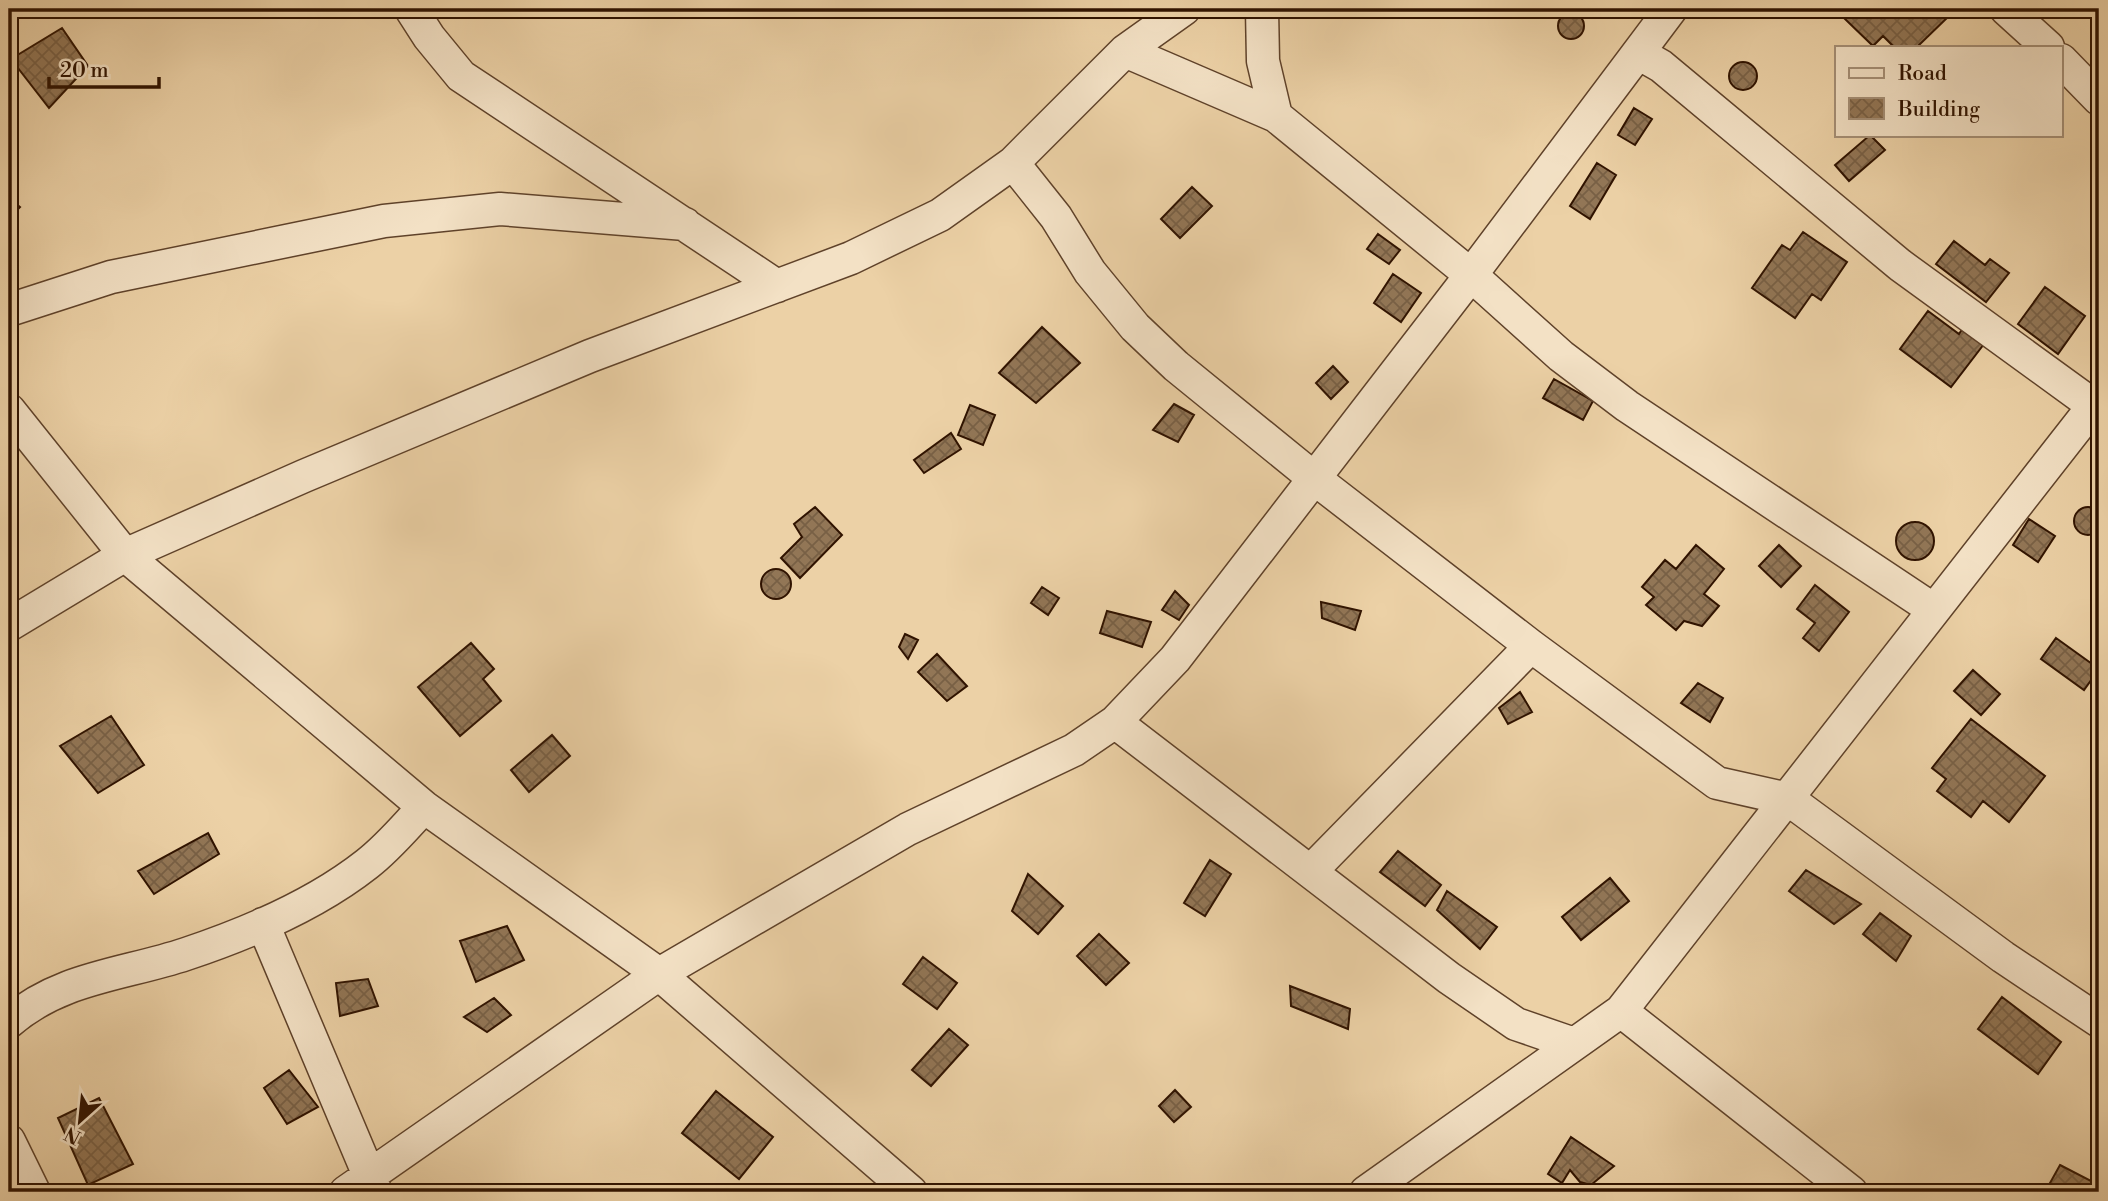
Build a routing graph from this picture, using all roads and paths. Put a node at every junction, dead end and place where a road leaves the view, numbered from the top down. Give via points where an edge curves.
1 (411, 9) edge
2 (1184, 9) edge
3 (1262, 9) edge
4 (1671, 9) edge
5 (2006, 9) edge
6 (2047, 46) edge
7 (1125, 51) junction
8 (1640, 54) junction
9 (2062, 61) edge
10 (2099, 99) edge
11 (1276, 117) junction
12 (1013, 163) junction
13 (685, 224) junction
14 (1471, 275) junction
15 (777, 286) junction
16 (9, 310) edge
17 (2097, 402) edge
18 (9, 410) edge
19 (1315, 478) junction
20 (125, 555) junction
21 (1934, 610) junction
22 (9, 625) edge
23 (1531, 646) junction
24 (1115, 722) junction
25 (1788, 799) junction
26 (424, 807) junction
27 (1311, 871) junction
28 (263, 924) junction
29 (659, 974) junction
30 (1621, 1012) junction
31 (2099, 1021) edge
32 (9, 1022) edge
33 (1574, 1044) junction
34 (9, 1141) edge
35 (364, 1188) edge
36 (895, 1188) edge
37 (34, 1192) edge
38 (1366, 1192) edge
39 (1851, 1192) edge

1 - 13 street via 461,76
2 - 7 street
3 - 11 street via 1263,61
4 - 8 street
5 - 6 street
7 - 11 street
7 - 12 street
8 - 14 street
8 - 17 street via 1661,66 1900,265
9 - 10 street
11 - 14 street
12 - 15 street via 940,215
12 - 19 street via 1135,327 1176,366
13 - 15 street
13 - 16 street via 500,209 384,221 111,277
14 - 19 street
14 - 21 street via 1561,356 1627,406
15 - 20 street via 590,356
17 - 21 street
18 - 20 street
19 - 23 street
19 - 24 street via 1175,659
20 - 22 street
20 - 26 street
21 - 25 street
23 - 25 street via 1717,783
23 - 27 street
24 - 27 street
24 - 29 street via 1074,750 908,829
25 - 30 street
25 - 31 street via 2003,957
26 - 28 street via 368,863 319,896
26 - 29 street
27 - 33 street via 1516,1024
28 - 32 street via 184,954 74,982 36,1000
28 - 35 street
29 - 35 street
29 - 36 street
30 - 33 street
30 - 39 street
33 - 38 street
34 - 37 street

